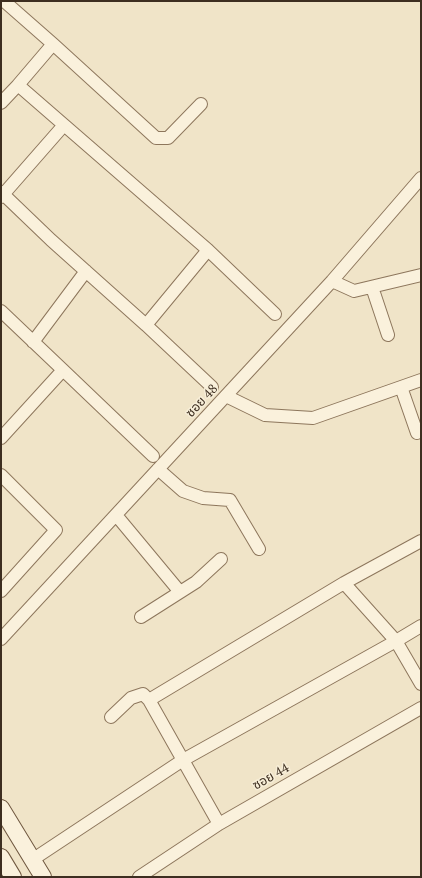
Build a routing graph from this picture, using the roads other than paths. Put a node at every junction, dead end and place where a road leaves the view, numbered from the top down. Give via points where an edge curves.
1 (4, 1) edge
2 (53, 44) junction
3 (18, 84) junction
4 (1, 103) edge
5 (201, 104) dead end
6 (64, 125) junction
7 (421, 178) edge
8 (2, 194) edge
9 (208, 250) junction
10 (86, 271) junction
11 (421, 275) edge
12 (332, 281) junction
13 (372, 287) junction
14 (1, 311) edge
15 (275, 314) dead end
16 (146, 325) junction
17 (388, 335) dead end
18 (33, 342) junction
19 (63, 370) junction
20 (421, 380) edge
21 (212, 387) dead end
22 (401, 387) junction
23 (226, 396) junction
24 (417, 434) dead end
25 (1, 438) edge
26 (153, 456) dead end
27 (158, 469) junction
28 (1, 475) edge
29 (116, 515) junction
30 (421, 541) edge
31 (259, 549) dead end
32 (221, 559) dead end
33 (344, 583) junction
34 (1, 591) edge
35 (180, 592) junction
36 (141, 617) dead end
37 (421, 626) edge
38 (1, 639) edge
39 (396, 641) junction
40 (421, 684) edge
41 (149, 700) junction
42 (421, 708) edge
43 (111, 716) dead end
44 (183, 760) junction
45 (1, 808) edge
46 (219, 824) junction
47 (1, 857) edge
48 (32, 860) junction
49 (13, 877) edge
50 (43, 877) edge
51 (139, 877) edge

1 - 2 street
2 - 3 street
2 - 5 street via 156,138 168,138
3 - 4 street
3 - 6 street
6 - 8 street
6 - 9 street
7 - 12 street, ซอย 48
8 - 10 street
9 - 15 street
9 - 16 street
10 - 16 street
10 - 18 street
11 - 13 street
12 - 13 street via 354,291
12 - 23 street, ซอย 48
13 - 17 street
14 - 18 street
16 - 21 street
18 - 19 street
19 - 25 street
19 - 26 street
20 - 22 street
22 - 23 street via 313,418 265,415
22 - 24 street
23 - 27 street, ซอย 48
27 - 29 street, ซอย 48
27 - 31 street via 183,491 204,498 230,500
28 - 34 street via 56,530
29 - 35 street
29 - 38 street, ซอย 48
30 - 33 street
32 - 35 street via 196,582
33 - 39 street
33 - 41 street
35 - 36 street
37 - 39 street
39 - 40 street
39 - 44 street
41 - 43 street via 143,694 130,698
41 - 44 street
42 - 46 street, ซอย 44
44 - 46 street
44 - 48 street
45 - 48 main road
46 - 51 street, ซอย 44
47 - 49 main road
48 - 50 main road

